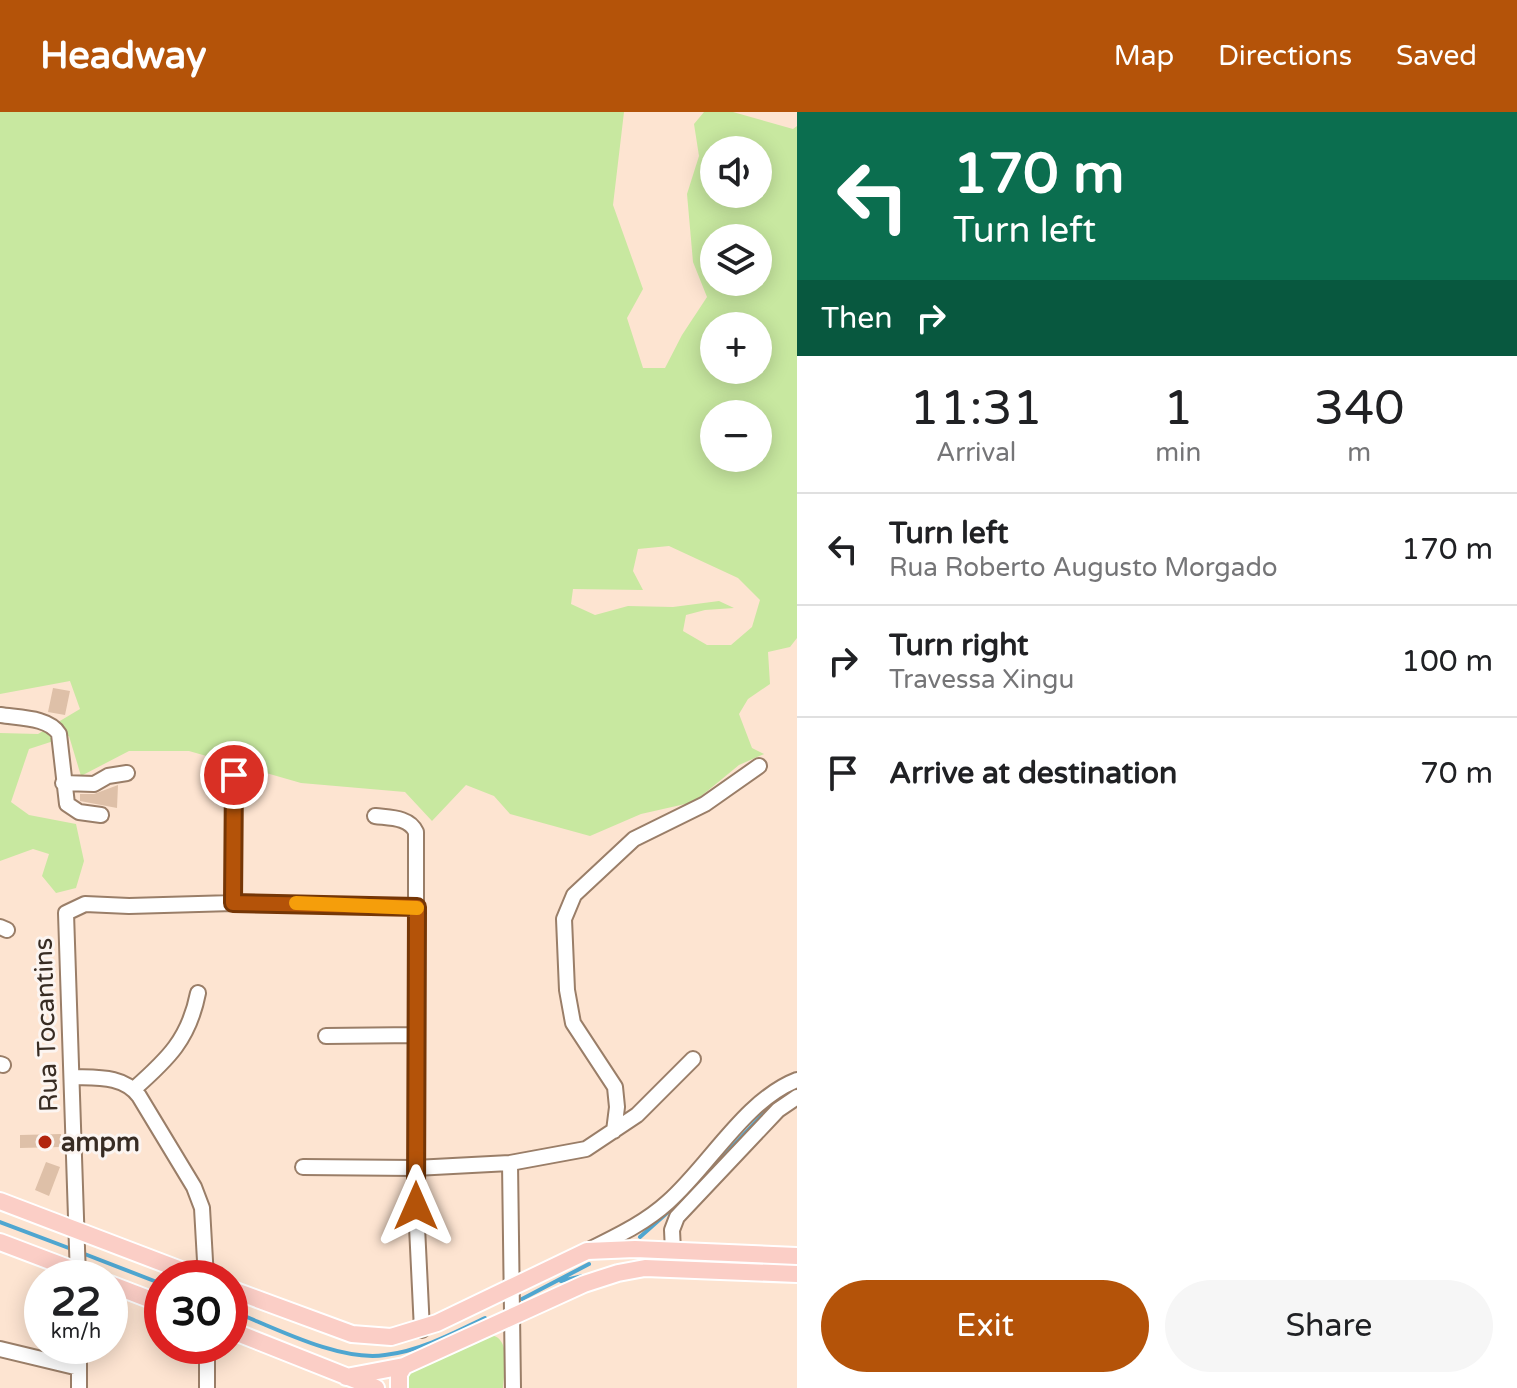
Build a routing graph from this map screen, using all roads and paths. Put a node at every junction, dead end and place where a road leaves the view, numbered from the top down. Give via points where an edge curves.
1 (0, 715) edge
2 (759, 766) dead end
3 (127, 773) dead end
4 (234, 775) dead end
5 (63, 783) junction
6 (101, 815) dead end
7 (375, 816) dead end
8 (233, 903) junction
9 (417, 907) junction
10 (198, 993) dead end
11 (417, 1035) junction
12 (326, 1036) dead end
13 (693, 1059) dead end
14 (72, 1077) junction
15 (797, 1080) edge
16 (134, 1089) junction
17 (797, 1097) edge
18 (614, 1131) junction
19 (510, 1163) junction
20 (303, 1167) dead end
21 (415, 1168) junction
22 (0, 1201) edge
23 (78, 1238) junction
24 (0, 1242) edge
25 (587, 1251) junction
26 (673, 1251) junction
27 (797, 1256) edge
28 (50, 1260) edge
29 (78, 1260) edge
30 (147, 1260) edge
31 (203, 1260) edge
32 (797, 1274) edge
33 (513, 1285) junction
34 (248, 1296) edge
35 (465, 1309) junction
36 (513, 1317) junction
37 (422, 1330) junction
38 (248, 1338) edge
39 (0, 1349) edge
40 (79, 1364) edge
41 (207, 1364) edge
42 (404, 1366) junction
43 (79, 1368) junction
44 (372, 1381) edge
45 (341, 1382) edge
46 (79, 1388) edge
47 (207, 1388) edge
48 (399, 1388) edge
49 (513, 1388) edge

1 - 5 street via 55,727
2 - 18 street via 705,804 634,839 568,905 567,990 573,1023 615,1087
3 - 5 street via 94,784
4 - 8 street
5 - 6 street via 71,808
7 - 9 street via 414,827
8 - 9 street
8 - 14 street, Rua Tocantins via 85,904 66,913
9 - 11 street
10 - 16 street via 180,1042
11 - 12 street
11 - 21 street
13 - 18 street
14 - 16 street via 114,1079
14 - 23 street, Rua Tocantins
15 - 25 street via 760,1104 647,1220
16 - 31 street via 194,1187 202,1208
17 - 26 street via 778,1110 677,1217
18 - 19 street via 586,1149
19 - 21 street
19 - 33 street
20 - 21 street
21 - 37 street
22 - 23 main road
23 - 29 street, Rua Tocantins
23 - 30 main road
24 - 28 main road
25 - 26 main road
25 - 33 main road
26 - 27 main road
32 - 36 main road via 645,1268 584,1284
33 - 35 main road
33 - 36 street
34 - 37 main road via 352,1334 391,1337
35 - 36 main road
35 - 37 main road
36 - 42 main road
36 - 49 street
38 - 45 main road
39 - 43 street
40 - 43 street
41 - 47 street
42 - 44 main road
42 - 48 main road
43 - 46 street
44 - 45 main road

